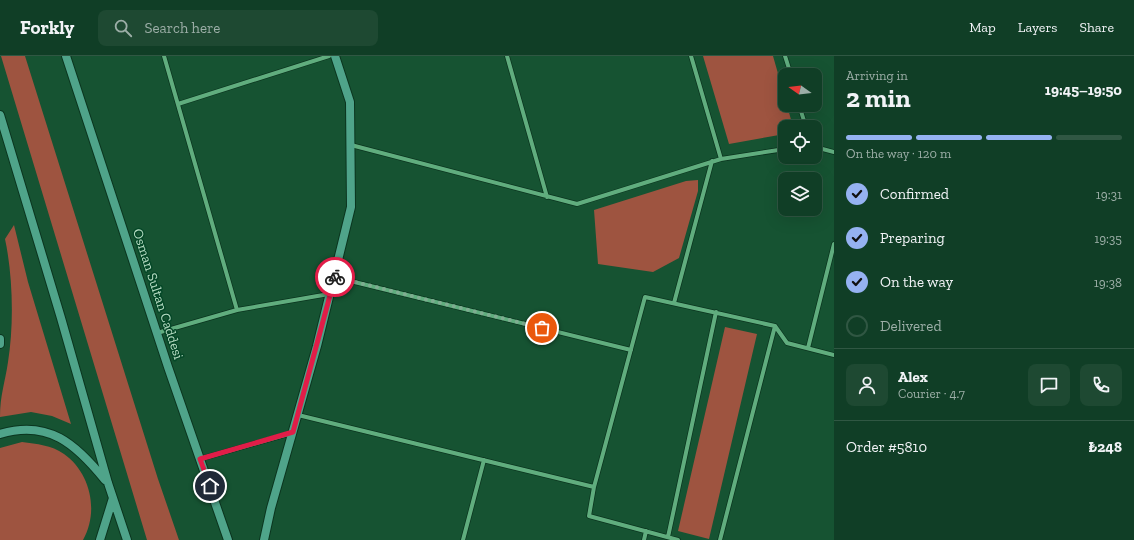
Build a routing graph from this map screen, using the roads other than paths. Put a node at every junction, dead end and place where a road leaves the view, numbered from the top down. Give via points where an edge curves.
1 (66, 56) edge
2 (164, 56) edge
3 (329, 56) edge
4 (335, 56) edge
5 (507, 56) edge
6 (691, 56) edge
7 (785, 56) edge
8 (789, 68) edge
9 (178, 104) junction
10 (0, 115) edge
11 (350, 145) junction
12 (822, 148) edge
13 (778, 150) edge
14 (834, 152) edge
15 (721, 159) junction
16 (712, 162) junction
17 (547, 197) junction
18 (834, 244) edge
19 (832, 260) edge
20 (334, 277) junction
21 (330, 294) junction
22 (674, 303) junction
23 (238, 310) junction
24 (716, 312) junction
25 (775, 326) junction
26 (157, 333) junction
27 (0, 339) edge
28 (0, 344) edge
29 (808, 348) junction
30 (631, 350) junction
31 (834, 355) edge
32 (298, 415) junction
33 (293, 432) junction
34 (0, 434) edge
35 (200, 459) junction
36 (484, 460) junction
37 (108, 483) junction
38 (594, 488) junction
39 (113, 498) junction
40 (646, 531) junction
41 (668, 537) junction
42 (100, 540) edge
43 (127, 540) edge
44 (228, 540) edge
45 (264, 540) edge
46 (463, 540) edge
47 (644, 540) edge
48 (678, 540) edge
49 (720, 540) edge

1 - 26 street, Osman Sultan Caddesi
2 - 9 street
3 - 9 street
4 - 11 street via 350,102
5 - 17 street
6 - 15 street
7 - 8 street
9 - 23 street
10 - 37 street
11 - 17 street
11 - 20 street via 351,207
12 - 14 street
13 - 15 street
15 - 16 street
16 - 17 street via 577,204
16 - 22 street
18 - 19 street
19 - 29 street
20 - 21 street
20 - 30 street
21 - 23 street
21 - 32 street
22 - 24 street
22 - 30 street via 645,297
23 - 26 street
24 - 25 street
24 - 41 street
25 - 29 street via 787,343
25 - 49 street
26 - 35 street, Osman Sultan Caddesi
27 - 28 street
29 - 31 street
30 - 38 street
32 - 33 street
32 - 36 street
33 - 35 street
33 - 45 street
34 - 37 street via 14,429 42,430 68,441 89,460
35 - 44 street, Osman Sultan Caddesi
36 - 38 street
36 - 46 street
37 - 39 street
38 - 40 street via 589,516
39 - 42 street
39 - 43 street
40 - 41 street
40 - 47 street
41 - 48 street

